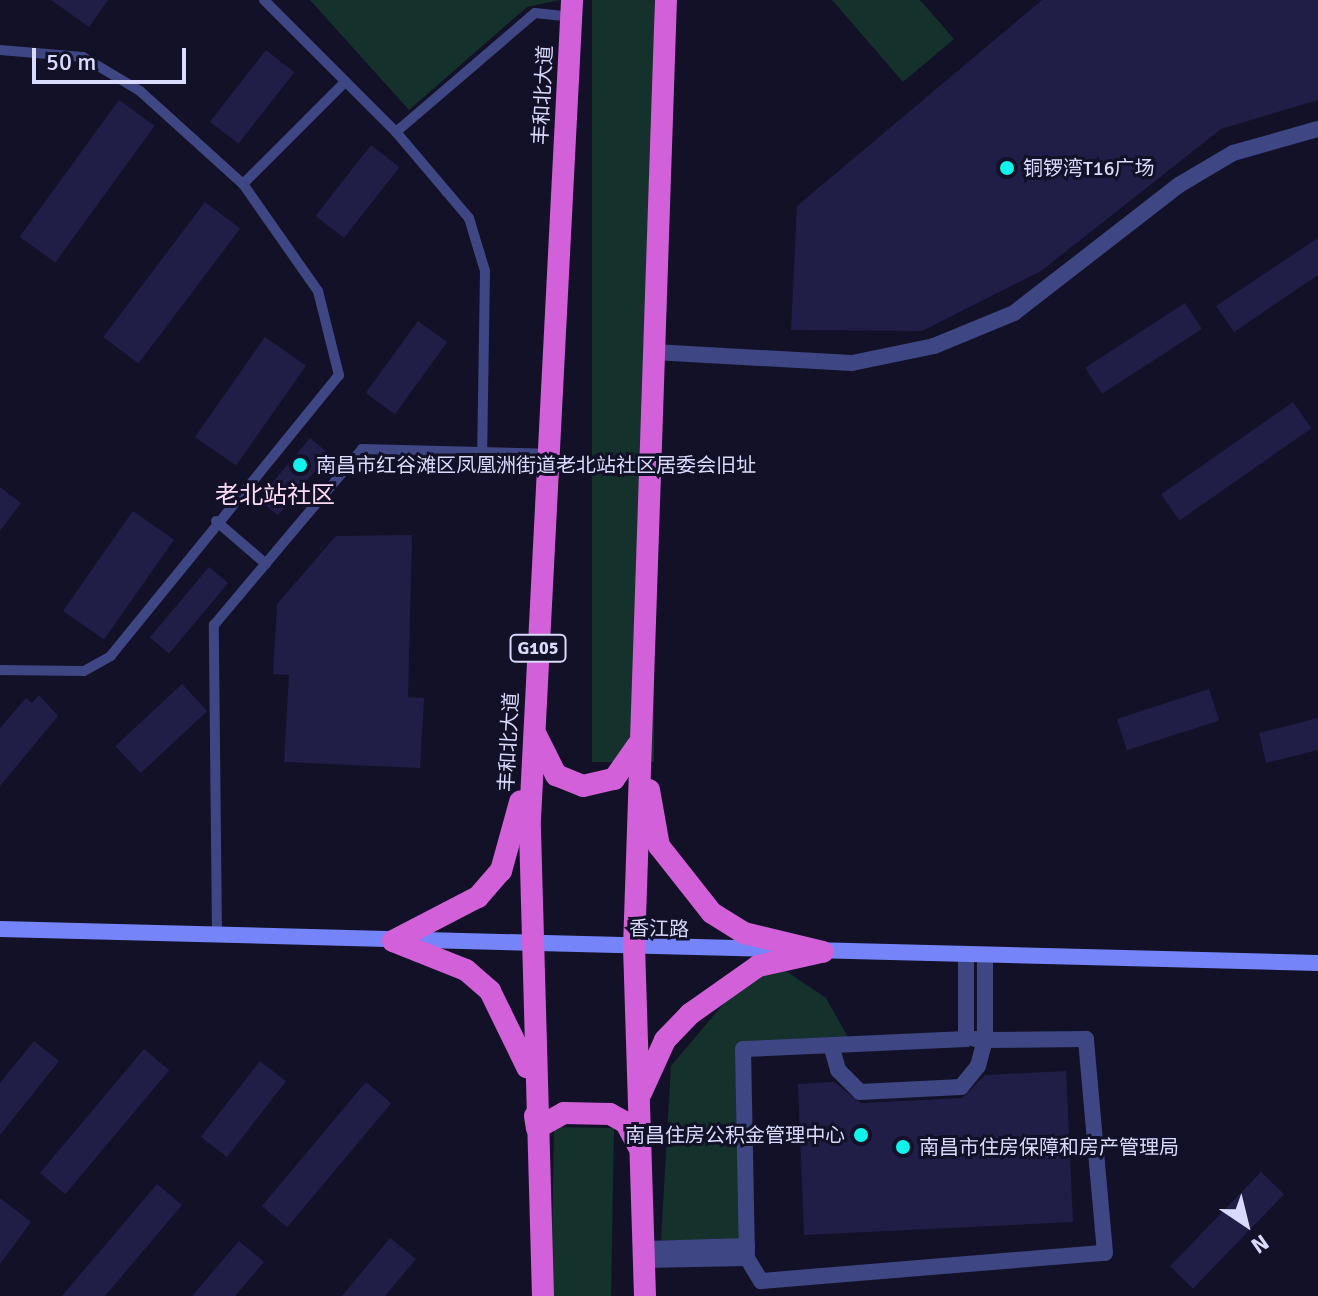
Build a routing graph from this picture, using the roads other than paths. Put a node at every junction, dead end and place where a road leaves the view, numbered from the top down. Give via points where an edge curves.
1 (264, 0) edge
2 (666, 0) edge
3 (571, 9) edge
4 (0, 50) edge
5 (342, 85) junction
6 (1318, 129) edge
7 (396, 132) junction
8 (243, 184) junction
9 (654, 352) junction
10 (482, 452) junction
11 (548, 454) junction
12 (216, 521) junction
13 (266, 564) junction
14 (0, 670) edge
15 (534, 730) junction
16 (641, 737) junction
17 (0, 929) edge
18 (217, 935) junction
19 (393, 941) junction
20 (531, 945) junction
21 (634, 948) junction
22 (823, 952) junction
23 (966, 955) junction
24 (985, 956) junction
25 (1318, 963) edge
26 (966, 1039) junction
27 (985, 1040) junction
28 (831, 1045) junction
29 (639, 1098) junction
30 (537, 1128) junction
31 (641, 1151) junction
32 (747, 1252) junction
33 (644, 1254) junction
34 (543, 1296) edge
35 (645, 1296) edge

1 - 5 lane
2 - 9 highway
3 - 7 lane via 535,13
3 - 11 highway, 丰和北大道 / G105
4 - 8 lane via 83,57 140,91
5 - 7 lane
5 - 8 lane
6 - 9 street via 1233,153 1179,185 1014,313 934,346 852,363
7 - 10 lane via 469,218 485,271
8 - 12 lane via 318,291 339,375
9 - 16 highway
10 - 11 lane
10 - 13 lane via 362,449
11 - 15 highway, 丰和北大道 / G105
12 - 13 lane
12 - 14 lane via 111,656 84,671
13 - 18 lane via 214,625
15 - 16 highway via 556,775 599,787 625,771
15 - 19 highway via 501,871 451,915
15 - 20 highway, 丰和北大道 / G105
16 - 21 highway
16 - 22 highway via 659,846 671,867 712,913 744,933
17 - 18 main road, 香江路
18 - 19 main road, 香江路
19 - 20 main road, 香江路
19 - 30 highway via 466,970 490,991 525,1054
20 - 21 main road, 香江路
20 - 30 highway, 丰和北大道 / G105
21 - 22 main road, 香江路
21 - 29 highway
22 - 23 main road, 香江路
22 - 29 highway via 758,966 690,1014 665,1040
23 - 24 main road, 香江路
23 - 26 street
24 - 25 main road, 香江路
24 - 27 street
26 - 27 street
26 - 28 street
27 - 28 street via 961,1087 860,1092 838,1070
27 - 32 street via 1086,1039 1105,1253 761,1281
28 - 32 street via 743,1049
29 - 31 highway
30 - 31 highway via 564,1113 610,1114 626,1123
30 - 34 highway, 丰和北大道 / G105
31 - 33 highway
32 - 33 street
33 - 35 highway

